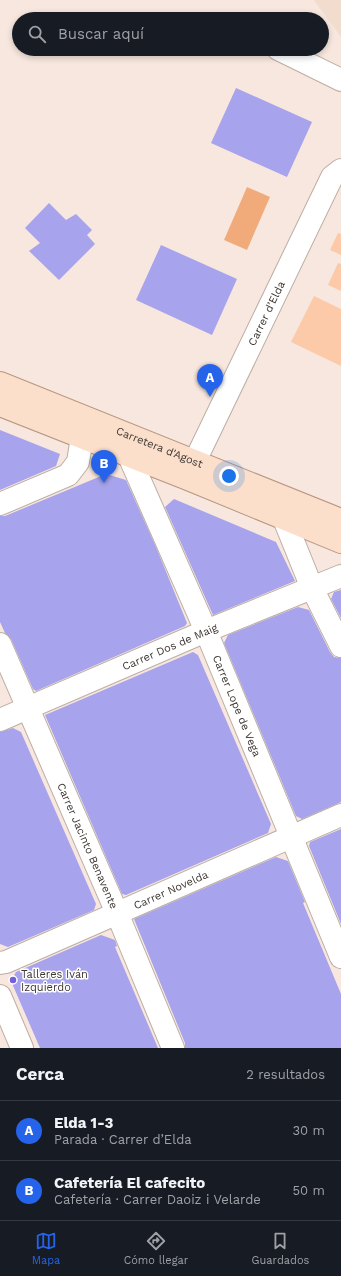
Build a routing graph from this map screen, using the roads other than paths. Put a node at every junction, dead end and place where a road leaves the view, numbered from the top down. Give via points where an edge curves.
1 (292, 56) edge
2 (341, 80) edge
3 (341, 170) edge
4 (0, 383) edge
5 (0, 405) edge
6 (82, 437) junction
7 (129, 456) junction
8 (191, 470) junction
9 (0, 504) edge
10 (284, 518) junction
11 (341, 520) edge
12 (341, 542) edge
13 (341, 576) edge
14 (312, 588) junction
15 (206, 631) junction
16 (0, 644) edge
17 (341, 646) edge
18 (28, 708) junction
19 (0, 720) edge
20 (341, 815) edge
21 (290, 836) junction
22 (117, 914) junction
23 (341, 957) edge
24 (0, 963) edge
25 (2, 1004) edge
26 (22, 1048) edge
27 (173, 1048) edge

1 - 2 street
3 - 8 street, Carrer d’Elda via 332,177
4 - 8 main road, Carretera d'Agost
5 - 6 main road, Carretera d'Agost
6 - 7 main road, Carretera d'Agost
6 - 9 street via 78,462 68,476
7 - 8 main road, Carretera d'Agost
7 - 15 street, Carrer Lope de Vega
8 - 10 main road, Carretera d'Agost
8 - 11 main road, Carretera d'Agost
10 - 12 main road, Carretera d'Agost
10 - 14 street
13 - 14 street, Carrer Dos de Maig
14 - 15 street, Carrer Dos de Maig
14 - 17 street
15 - 18 street, Carrer Dos de Maig
15 - 21 street, Carrer Lope de Vega
16 - 18 street, Carrer Jacinto Benavente
18 - 19 street, Carrer Dos de Maig
18 - 22 street, Carrer Jacinto Benavente
20 - 21 street, Carrer Novelda
21 - 22 street, Carrer Novelda
21 - 23 street, Carrer Lope de Vega
22 - 24 street, Carrer Novelda
22 - 27 street, Carrer Jacinto Benavente
25 - 26 street

